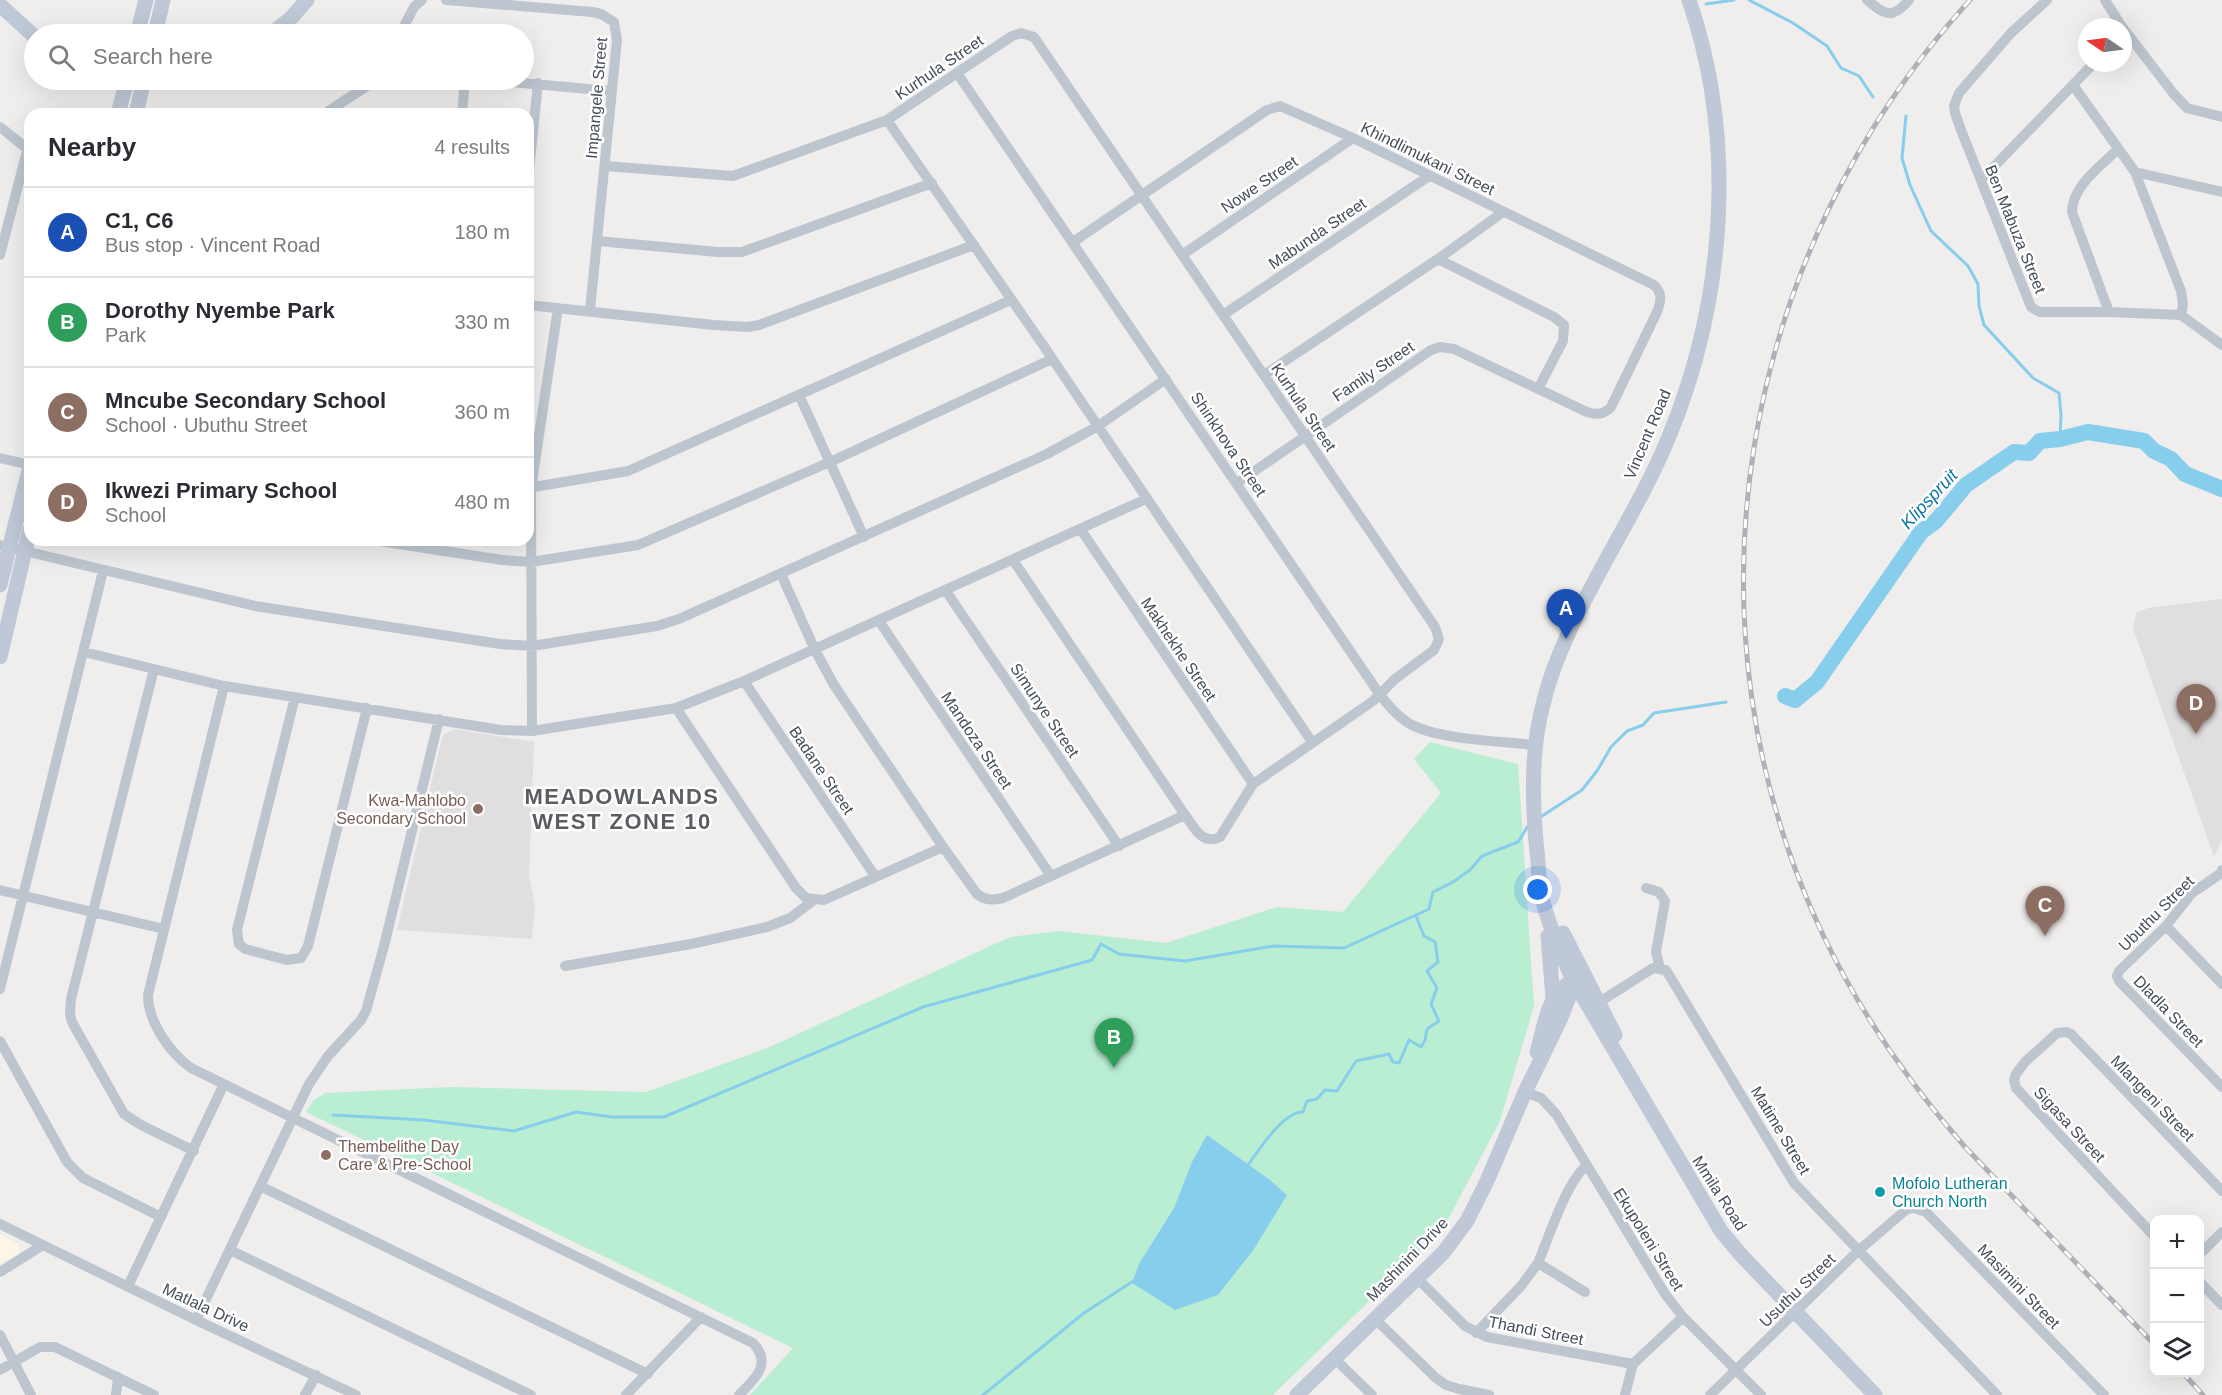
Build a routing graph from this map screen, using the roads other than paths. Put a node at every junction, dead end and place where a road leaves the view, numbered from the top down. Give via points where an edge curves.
1 (146, 0) edge
2 (163, 0) edge
3 (307, 0) edge
4 (422, 0) edge
5 (446, 0) edge
6 (1689, 0) edge
7 (1867, 0) edge
8 (1909, 0) edge
9 (2047, 0) edge
10 (2105, 0) edge
11 (480, 1) edge
12 (0, 5) edge
13 (2116, 18) edge
14 (140, 24) edge
15 (157, 24) edge
16 (284, 24) edge
17 (405, 24) edge
18 (24, 27) edge
19 (2132, 41) edge
20 (2085, 72) edge
21 (957, 73) junction
22 (534, 83) edge
23 (538, 83) junction
24 (2073, 85) junction
25 (124, 90) edge
26 (142, 90) edge
27 (361, 90) edge
28 (464, 90) edge
29 (611, 91) junction
30 (120, 108) edge
31 (137, 108) edge
32 (333, 108) edge
33 (463, 108) edge
34 (2222, 117) edge
35 (887, 120) junction
36 (534, 122) edge
37 (0, 127) edge
38 (1353, 138) junction
39 (24, 147) edge
40 (2118, 149) junction
41 (24, 166) edge
42 (605, 166) junction
43 (2135, 172) junction
44 (1428, 176) junction
45 (1981, 180) junction
46 (932, 183) junction
47 (2222, 192) edge
48 (1143, 196) junction
49 (1503, 212) junction
50 (3, 229) edge
51 (598, 241) junction
52 (1073, 242) junction
53 (974, 245) junction
54 (0, 255) edge
55 (1182, 255) junction
56 (1438, 259) junction
57 (1011, 300) junction
58 (534, 306) edge
59 (558, 308) junction
60 (590, 310) junction
61 (2109, 312) junction
62 (1223, 315) junction
63 (2181, 315) junction
64 (2222, 345) edge
65 (1052, 359) junction
66 (1264, 375) junction
67 (1166, 379) junction
68 (1538, 389) junction
69 (799, 395) junction
70 (1603, 413) joint
71 (1098, 426) junction
72 (1306, 436) junction
73 (534, 457) edge
74 (0, 458) edge
75 (830, 462) junction
76 (24, 464) edge
77 (1237, 483) junction
78 (24, 485) edge
79 (534, 487) edge
80 (1146, 499) junction
81 (1080, 530) junction
82 (864, 537) junction
83 (26, 546) edge
84 (412, 546) edge
85 (531, 546) edge
86 (4, 547) edge
87 (24, 553) junction
88 (1013, 560) junction
89 (531, 562) junction
90 (103, 571) junction
91 (782, 574) junction
92 (0, 585) edge
93 (946, 591) junction
94 (879, 621) junction
95 (531, 646) junction
96 (815, 650) junction
97 (84, 652) junction
98 (0, 657) edge
99 (154, 669) junction
100 (744, 681) junction
101 (224, 687) junction
102 (1380, 695) junction
103 (295, 697) junction
104 (367, 708) junction
105 (676, 708) junction
106 (439, 719) junction
107 (532, 731) junction
108 (1312, 742) junction
109 (1534, 745) junction
110 (1253, 784) junction
111 (1185, 815) junction
112 (1119, 846) junction
113 (943, 847) junction
114 (2221, 873) edge
115 (875, 876) junction
116 (1051, 876) junction
117 (1646, 888) dead end
118 (0, 890) edge
119 (24, 896) junction
120 (814, 900) junction
121 (93, 913) junction
122 (1551, 916) junction
123 (2166, 926) junction
124 (164, 929) junction
125 (566, 966) dead end
126 (1659, 968) junction
127 (1573, 980) junction
128 (2119, 981) joint
129 (1589, 984) junction
130 (2222, 984) edge
131 (0, 989) edge
132 (1553, 999) junction
133 (1596, 1010) junction
134 (1560, 1020) junction
135 (2060, 1031) joint
136 (0, 1041) edge
137 (224, 1084) junction
138 (2222, 1088) edge
139 (1524, 1092) junction
140 (293, 1119) junction
141 (194, 1151) junction
142 (1586, 1166) junction
143 (260, 1186) junction
144 (2222, 1191) edge
145 (1907, 1209) joint
146 (161, 1217) junction
147 (0, 1224) edge
148 (2150, 1232) edge
149 (2222, 1232) edge
150 (43, 1245) junction
151 (2204, 1249) edge
152 (230, 1250) junction
153 (1858, 1251) junction
154 (1538, 1263) junction
155 (0, 1272) edge
156 (1417, 1278) junction
157 (128, 1286) junction
158 (2204, 1287) edge
159 (1585, 1292) dead end
160 (2222, 1305) edge
161 (1797, 1310) junction
162 (701, 1317) junction
163 (1683, 1317) junction
164 (1375, 1319) junction
165 (196, 1320) junction
166 (1476, 1333) junction
167 (0, 1335) edge
168 (1334, 1358) junction
169 (15, 1362) junction
170 (1633, 1364) junction
171 (0, 1370) edge
172 (1736, 1370) junction
173 (648, 1374) junction
174 (316, 1375) junction
175 (118, 1377) junction
176 (31, 1395) edge
177 (116, 1395) edge
178 (154, 1395) edge
179 (305, 1395) edge
180 (356, 1395) edge
181 (531, 1395) edge
182 (626, 1395) edge
183 (739, 1395) edge
184 (1297, 1395) edge
185 (1372, 1395) edge
186 (1489, 1395) edge
187 (1625, 1395) edge
188 (1710, 1395) edge
189 (1761, 1395) edge
190 (1875, 1395) edge
191 (1885, 1395) edge
192 (1997, 1395) edge
193 (2104, 1395) edge

1 - 14 main road
2 - 15 main road
3 - 16 main road
4 - 17 street
5 - 11 street, Impangele Street
6 - 109 main road, Vincent Road via 1712,97 1718,162 1718,225 1709,301 1694,365 1672,430 1565,641 1544,699
7 - 8 street via 1888,14 1895,13
9 - 45 street, Ben Mabuza Street via 2011,33 1956,97 1955,113
10 - 13 street
11 - 29 street, Impangele Street via 608,17 617,29
12 - 18 main road
19 - 34 street via 2187,108
20 - 24 street
21 - 35 street, Kurhula Street
21 - 48 street, Kurhula Street via 1012,36 1021,33 1034,37
21 - 52 street, Shinkhova Street
22 - 23 street
23 - 29 street
23 - 36 street
24 - 40 street
24 - 45 street
25 - 30 main road
26 - 31 main road
27 - 32 street
28 - 33 street
29 - 42 street, Impangele Street
35 - 42 street, Kurhula Street via 733,176
35 - 46 street
37 - 39 street
38 - 44 street, Khindlimukani Street
38 - 48 street, Khindlimukani Street via 1286,107 1274,106
38 - 55 street, Nowe Street
40 - 43 street
40 - 61 street via 2072,202 2072,212
41 - 50 street
42 - 51 street, Impangele Street
43 - 47 street
43 - 63 street via 2181,291
44 - 49 street, Khindlimukani Street
44 - 62 street, Mabunda Street
45 - 61 street, Ben Mabuza Street via 2031,307 2040,312
46 - 51 street via 742,252
46 - 53 street
48 - 52 street, Khindlimukani Street
48 - 55 street, Kurhula Street
49 - 56 street
49 - 70 street, Khindlimukani Street via 1659,290 1661,302 1657,312 1611,407
50 - 54 street
51 - 60 street, Impangele Street
52 - 67 street, Shinkhova Street
53 - 57 street
53 - 60 street via 748,327
55 - 62 street, Kurhula Street
56 - 66 street
56 - 68 street via 1564,325 1563,341
57 - 65 street
57 - 69 street
58 - 59 street
59 - 60 street
59 - 73 street
61 - 63 street, Ben Mabuza Street
62 - 66 street, Kurhula Street
63 - 64 street
65 - 71 street
65 - 75 street
66 - 72 street, Kurhula Street
67 - 71 street
67 - 77 street, Shinkhova Street
68 - 70 street, Family Street via 1593,414
68 - 72 street, Family Street via 1455,349 1440,347
69 - 75 street
69 - 79 street via 628,471
71 - 80 street
71 - 82 street via 1047,454
72 - 77 street, Family Street
72 - 102 street, Kurhula Street via 1438,633 1434,650
74 - 76 street
75 - 82 street
75 - 89 street via 648,542
77 - 102 street, Shinkhova Street
78 - 86 main road
80 - 81 street
80 - 108 street
81 - 88 street
81 - 110 street, Makhekhe Street
82 - 91 street
83 - 87 main road
84 - 89 street
85 - 89 street
86 - 87 street
86 - 92 main road
87 - 90 street
87 - 98 main road
88 - 93 street
88 - 111 street, Kurhula Street
89 - 95 street
90 - 95 street via 255,606
90 - 97 street
91 - 95 street via 657,626
91 - 96 street
93 - 94 street
93 - 112 street, Simunye Street
94 - 96 street
94 - 116 street, Mandoza Street
95 - 107 street
96 - 100 street
96 - 113 street
97 - 99 street
97 - 119 street
99 - 101 street
99 - 121 street
100 - 105 street
100 - 115 street, Badane Street
101 - 103 street
101 - 124 street
102 - 108 street, Kurhula Street
102 - 109 street, Shinkhova Street via 1402,718 1427,731
103 - 104 street
103 - 104 street via 237,930 239,944 245,949 288,960 301,958 308,946
104 - 106 street
105 - 107 street
105 - 120 street via 796,888
106 - 107 street
106 - 140 street via 369,1001 361,1020 318,1070
108 - 110 street, Kurhula Street
109 - 122 main road, Vincent Road via 1535,832
110 - 111 street, Kurhula Street via 1216,839 1202,838
111 - 112 street
112 - 116 street
113 - 115 street
113 - 116 street via 977,894 988,900 1004,898
114 - 123 street, Ubuthu Street via 2192,893
115 - 120 street via 824,900
117 - 126 street via 1659,892 1665,901 1656,952
118 - 119 street
119 - 121 street
119 - 131 street
120 - 125 street via 790,918 767,927
121 - 124 street
121 - 141 street via 71,999 72,1022 124,1114
122 - 127 main road, Mashinini Drive via 1570,958
122 - 129 main road, Vincent Road
122 - 132 main road
123 - 128 street, Ubuthu Street via 2117,973
123 - 130 street
124 - 137 street via 148,995 150,1011 180,1060
126 - 133 street via 1653,968
126 - 153 street, Matime Street via 1671,977 1794,1183
127 - 129 main road
127 - 132 main road, Mashinini Drive
127 - 133 main road, Mmila Road
127 - 134 main road, Mashinini Drive
128 - 138 street, Dladla Street
129 - 133 main road, Mmila Road
132 - 139 main road, Mashinini Drive
133 - 134 main road via 1569,1014
133 - 161 main road, Mmila Road via 1721,1232
134 - 139 main road, Mashinini Drive
135 - 144 street, Mlangeni Street via 2071,1034
135 - 148 street, Sigasa Street via 2019,1067 2014,1080 2016,1088
136 - 146 street via 74,1171
137 - 140 street
137 - 141 street
139 - 142 street, Ekupoleni Street via 1550,1106
139 - 156 main road, Mashinini Drive via 1467,1221 1443,1253
140 - 143 street
140 - 162 street
141 - 146 street
142 - 154 street via 1571,1185
142 - 163 street, Ekupoleni Street via 1653,1278
143 - 152 street
143 - 173 street
145 - 153 street, Usuthu Street
145 - 193 street, Masimini Street via 1926,1212
146 - 157 street
147 - 150 street, Matlala Drive
149 - 151 street
150 - 155 street
150 - 157 street, Matlala Drive
152 - 165 street
152 - 181 street
153 - 161 street, Usuthu Street
153 - 192 street, Matime Street
154 - 159 street
154 - 166 street
156 - 164 main road, Mashinini Drive
156 - 166 street, Thandi Street
157 - 165 street, Matlala Drive
158 - 160 street
161 - 172 street, Usuthu Street
161 - 190 main road, Mmila Road
161 - 191 main road, Mmila Road
162 - 173 street
162 - 183 street via 758,1348 760,1373
163 - 170 street
163 - 172 street, Ekupoleni Street
164 - 168 main road, Mashinini Drive
164 - 186 street via 1446,1385
165 - 174 street, Matlala Drive
166 - 170 street, Thandi Street
167 - 169 street
168 - 184 main road, Mashinini Drive
168 - 185 street
169 - 171 street
169 - 175 street via 40,1347 55,1347
169 - 176 street
170 - 187 street
172 - 188 street, Usuthu Street
172 - 189 street, Ekupoleni Street
173 - 182 street
174 - 179 street
174 - 180 street, Matlala Drive
175 - 177 street
175 - 178 street

